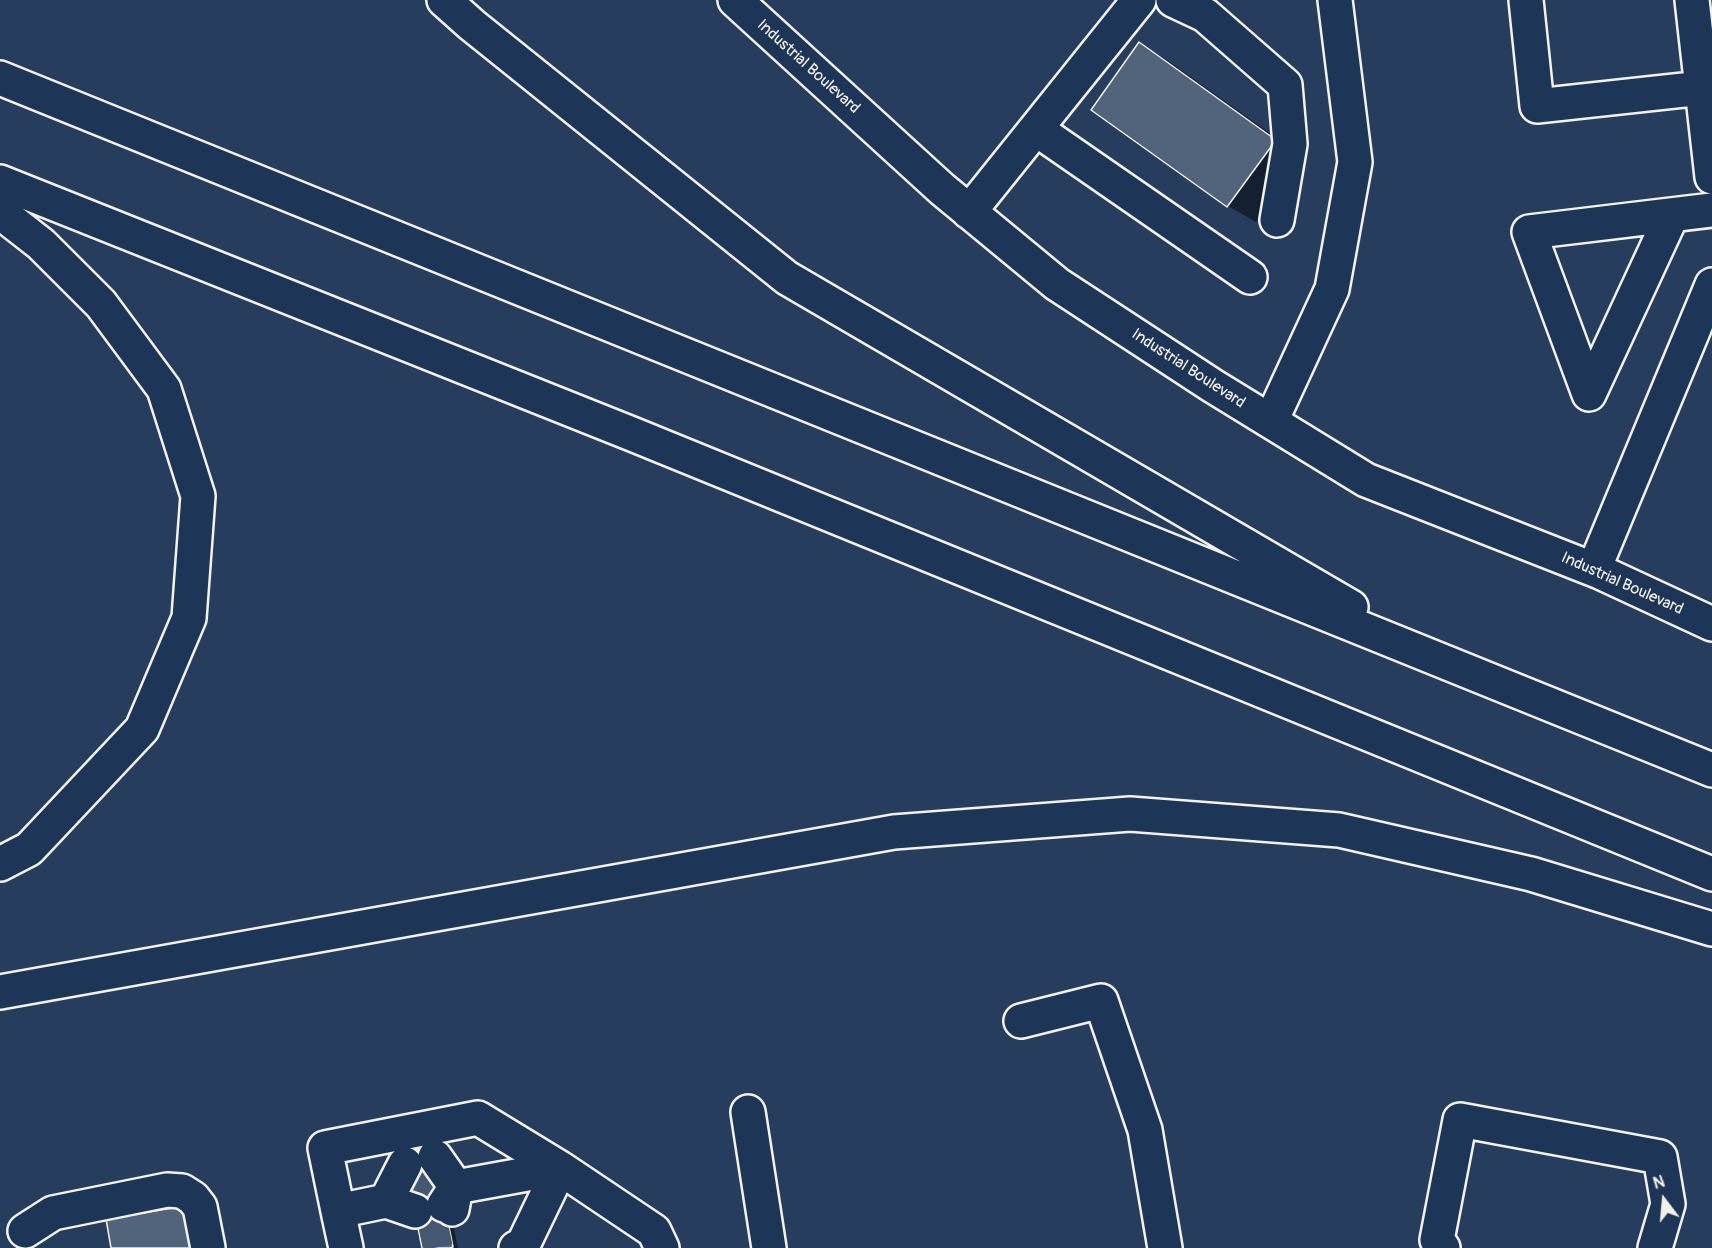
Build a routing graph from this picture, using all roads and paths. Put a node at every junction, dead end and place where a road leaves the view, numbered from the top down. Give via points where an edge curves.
1 (444, 0) edge
2 (735, 0) edge
3 (1139, 0) edge
4 (1173, 0) edge
5 (1335, 0) edge
6 (1526, 0) edge
7 (1692, 0) edge
8 (0, 78) edge
9 (1702, 87) junction
10 (1036, 129) junction
11 (1712, 177) edge
12 (0, 182) edge
13 (1712, 210) edge
14 (0, 212) edge
15 (969, 212) junction
16 (1672, 215) junction
17 (1277, 220) dead end
18 (1250, 277) dead end
19 (1712, 285) edge
20 (1271, 421) junction
21 (1594, 569) junction
22 (1712, 624) edge
23 (1454, 667) junction
24 (1712, 770) edge
25 (0, 864) edge
26 (1712, 874) edge
27 (1712, 929) edge
28 (0, 992) edge
29 (1021, 1021) dead end
30 (748, 1112) dead end
31 (560, 1168) junction
32 (338, 1211) junction
33 (18, 1238) edge
34 (208, 1248) edge
35 (346, 1248) edge
36 (516, 1248) edge
37 (662, 1248) edge
38 (769, 1248) edge
39 (1165, 1248) edge
40 (1443, 1248) edge
41 (1655, 1248) edge

1 - 23 main road via 787,278
2 - 15 main road, Industrial Boulevard
3 - 10 main road
4 - 17 main road via 1205,15 1285,86 1290,144
5 - 20 main road via 1355,162 1332,289
6 - 9 main road via 1537,106
7 - 9 main road
8 - 23 main road
9 - 11 main road
10 - 15 main road
10 - 18 main road
12 - 26 main road via 632,434
13 - 16 main road
14 - 25 main road via 41,244 101,304 164,389 198,496 189,618 142,729 29,849
15 - 20 main road, Industrial Boulevard via 1057,284
16 - 16 main road via 1528,232 1589,394 1662,236
19 - 21 main road
20 - 21 main road, Industrial Boulevard via 1366,480
21 - 22 main road, Industrial Boulevard
23 - 24 main road
27 - 28 main road via 1531,874 1339,830 1130,814 894,832
29 - 39 main road via 1101,1001 1145,1130
30 - 38 main road
31 - 32 main road
31 - 32 main road via 478,1118 325,1148
31 - 36 main road via 522,1247
31 - 37 main road via 654,1231
32 - 35 main road
33 - 34 main road via 54,1213 167,1190 182,1191 200,1207
40 - 41 main road via 1437,1240 1460,1120 1660,1157 1668,1204

